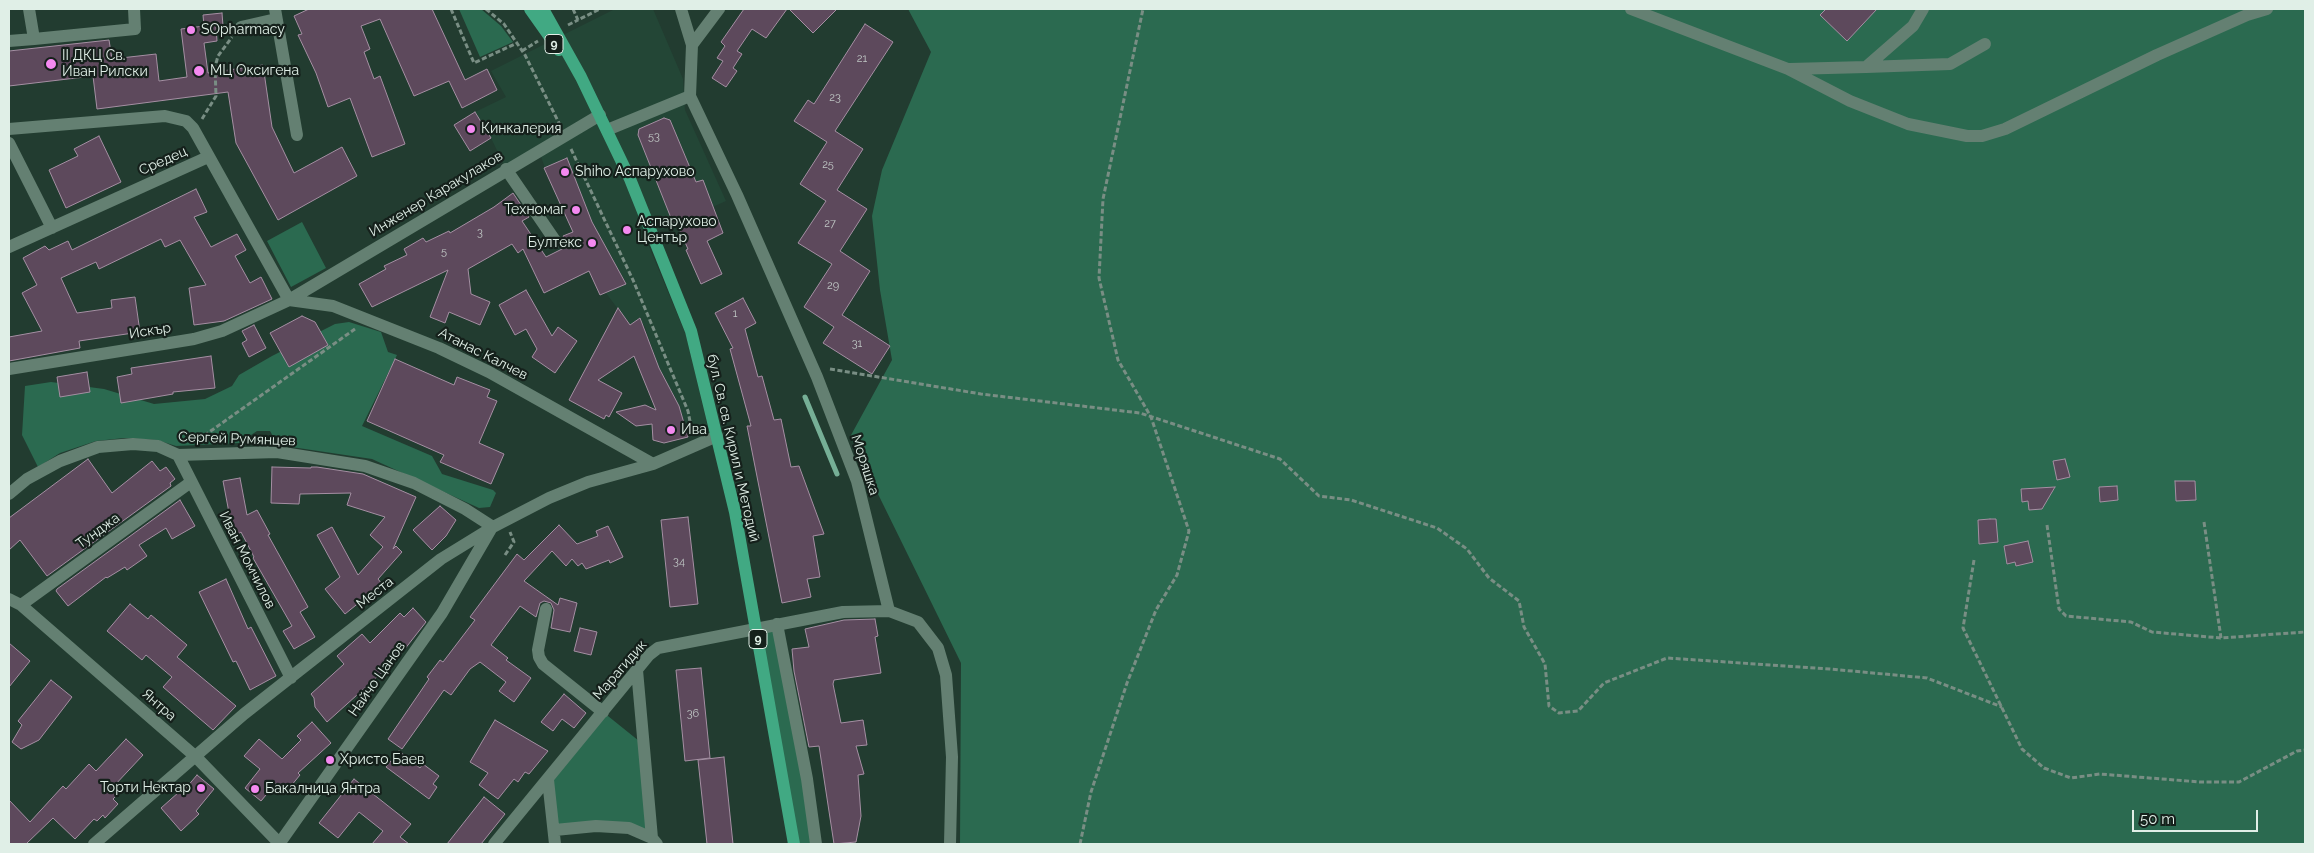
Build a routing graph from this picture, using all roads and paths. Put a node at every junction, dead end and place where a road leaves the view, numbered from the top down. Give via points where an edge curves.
1 (28, 9) edge
2 (134, 9) edge
3 (451, 9) edge
4 (486, 9) edge
5 (530, 9) edge
6 (543, 9) edge
7 (573, 9) edge
8 (600, 9) edge
9 (681, 9) edge
10 (719, 9) edge
11 (1143, 9) edge
12 (1631, 9) edge
13 (1923, 9) edge
14 (2267, 9) edge
15 (276, 14) edge
16 (241, 27) joint
17 (34, 39) junction
18 (9, 41) edge
19 (517, 43) junction
20 (1985, 44) dead end
21 (692, 45) junction
22 (1866, 67) junction
23 (1788, 69) junction
24 (581, 77) junction
25 (690, 96) junction
26 (600, 115) junction
27 (193, 128) junction
28 (9, 129) edge
29 (607, 130) junction
30 (297, 135) dead end
31 (565, 136) junction
32 (9, 143) edge
33 (208, 157) junction
34 (506, 170) junction
35 (52, 228) junction
36 (556, 242) dead end
37 (9, 247) edge
38 (289, 300) junction
39 (337, 343) dead end
40 (812, 366) junction
41 (9, 369) edge
42 (1151, 417) junction
43 (206, 434) dead end
44 (717, 436) junction
45 (694, 445) junction
46 (178, 455) junction
47 (653, 464) junction
48 (191, 482) junction
49 (9, 494) edge
50 (506, 520) junction
51 (2204, 522) dead end
52 (2047, 525) dead end
53 (493, 527) junction
54 (505, 555) dead end
55 (1974, 560) dead end
56 (9, 599) edge
57 (22, 605) junction
58 (546, 609) dead end
59 (889, 611) junction
60 (777, 624) junction
61 (756, 628) junction
62 (2305, 632) edge
63 (2221, 638) junction
64 (637, 670) junction
65 (291, 678) junction
66 (2002, 707) junction
67 (603, 712) junction
68 (2305, 750) edge
69 (196, 758) junction
70 (548, 780) junction
71 (555, 830) junction
72 (655, 841) edge
73 (94, 844) edge
74 (279, 844) edge
75 (494, 844) edge
76 (555, 844) edge
77 (794, 844) edge
78 (816, 844) edge
79 (950, 844) edge
80 (1080, 844) edge

1 - 17 street
2 - 17 street via 135,29
3 - 19 path via 474,63
4 - 19 path via 504,24
5 - 24 main road, 9
6 - 24 main road, 9
7 - 8 path via 578,20
9 - 21 street
10 - 21 street
11 - 42 path via 1103,199 1099,278 1118,360
12 - 23 street
13 - 22 street via 1913,26
14 - 23 street via 2166,51 2005,129 1982,136 1908,124 1850,101
15 - 16 street
15 - 30 street
16 - 27 path via 218,56 216,96
17 - 18 street
19 - 31 path
20 - 22 street via 1950,64
21 - 25 street
22 - 23 street
24 - 26 main road, бул. Св. св. Кирил и Методий / 9
25 - 29 street
25 - 40 street, Моряшка
26 - 29 main road, бул. Св. св. Кирил и Методий / 9
26 - 31 street, Инженер Каракулаков
27 - 28 street via 186,121 164,116
27 - 33 street
29 - 44 main road, бул. Св. св. Кирил и Методий / 9 via 630,178 691,331
31 - 34 street, Инженер Каракулаков
31 - 45 path via 633,280 688,411
32 - 35 street
33 - 35 street, Средец
33 - 38 street, Средец
34 - 36 street
34 - 38 street, Инженер Каракулаков
35 - 37 street, Средец
38 - 41 street, Искър via 222,331 194,339
38 - 47 street, Атанас Калчев via 333,306 398,330 480,368
39 - 43 path
40 - 42 path via 981,394
40 - 59 street, Моряшка via 856,481
42 - 66 path via 1280,459 1320,496 1351,500 1437,528 1467,549 1489,578 1519,602 1524,627 1545,664 1549,706 1559,713 1578,710 1604,683 1667,658 1830,668 1927,678
42 - 80 path via 1189,531 1177,575 1156,610 1127,683 1091,792
44 - 45 street, Места
44 - 61 main road, бул. Св. св. Кирил и Методий / 9 via 735,512
45 - 47 street, Места
46 - 48 street, Иван Момчилов
46 - 49 street, Сергей Румянцев via 158,446 133,444 98,448 60,461 27,479
46 - 53 street, Сергей Румянцев via 277,452 365,466 414,483
47 - 50 street, Места via 588,482
48 - 57 street, Тунджа
48 - 65 street, Иван Момчилов
50 - 53 street, Места
50 - 54 path via 514,542
51 - 63 path
52 - 63 path via 2058,609 2066,616 2131,622 2152,632
53 - 65 street, Места via 442,559
53 - 74 street, Найчо Цанов via 442,613
55 - 66 path via 1963,628
56 - 57 street, Янтра
57 - 69 street, Янтра
58 - 67 street via 538,657
59 - 60 street, Марагидик via 843,612
59 - 79 street via 918,622 938,648 946,675 952,757
60 - 61 street, Марагидик
60 - 78 street
61 - 64 street, Марагидик via 658,648
61 - 77 main road, бул. Св. св. Кирил и Методий / 9
62 - 63 path
64 - 67 street, Марагидик
64 - 72 street
65 - 69 street, Места via 244,714
66 - 68 path via 2022,749 2044,768 2071,778 2100,774 2239,782 2296,751
67 - 70 street, Марагидик
69 - 73 street, Места
69 - 74 street, Янтра
70 - 71 street
70 - 75 street, Марагидик
71 - 72 street via 596,826 629,828
71 - 76 street

